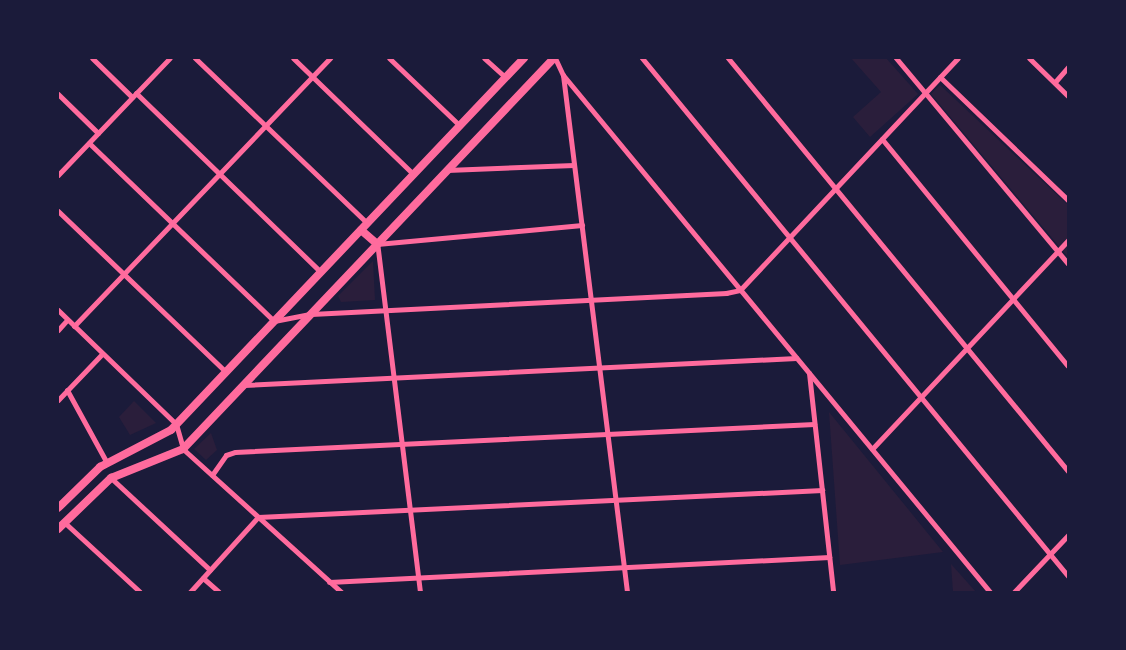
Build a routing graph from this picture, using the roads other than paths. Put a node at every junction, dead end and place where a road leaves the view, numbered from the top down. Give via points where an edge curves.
1 (92, 58) edge
2 (170, 58) edge
3 (195, 58) edge
4 (293, 58) edge
5 (330, 58) edge
6 (389, 58) edge
7 (484, 58) edge
8 (524, 58) edge
9 (554, 58) edge
10 (642, 58) edge
11 (728, 58) edge
12 (896, 58) edge
13 (958, 58) edge
14 (1029, 58) edge
15 (1068, 67) edge
16 (563, 74) junction
17 (312, 76) junction
18 (940, 77) junction
19 (505, 78) junction
20 (1054, 82) junction
21 (925, 93) junction
22 (58, 94) edge
23 (134, 95) junction
24 (1068, 96) edge
25 (265, 125) junction
26 (460, 125) junction
27 (98, 133) junction
28 (882, 139) junction
29 (89, 142) junction
30 (58, 163) edge
31 (574, 165) junction
32 (63, 169) junction
33 (447, 170) junction
34 (220, 173) junction
35 (413, 174) junction
36 (58, 175) edge
37 (836, 188) junction
38 (1068, 200) edge
39 (58, 210) edge
40 (172, 223) junction
41 (367, 223) junction
42 (582, 225) junction
43 (361, 230) junction
44 (789, 238) junction
45 (1068, 240) edge
46 (377, 244) junction
47 (1058, 251) junction
48 (1068, 264) edge
49 (321, 272) junction
50 (124, 274) junction
51 (740, 290) junction
52 (1013, 299) junction
53 (591, 300) junction
54 (58, 310) edge
55 (384, 310) junction
56 (310, 314) junction
57 (67, 320) junction
58 (274, 321) junction
59 (74, 326) junction
60 (58, 330) edge
61 (966, 348) junction
62 (102, 354) junction
63 (796, 358) junction
64 (1068, 366) edge
65 (599, 367) junction
66 (226, 372) junction
67 (809, 373) junction
68 (396, 377) junction
69 (244, 385) junction
70 (67, 390) junction
71 (920, 398) junction
72 (58, 400) edge
73 (176, 424) junction
74 (814, 424) junction
75 (607, 434) junction
76 (403, 444) junction
77 (183, 449) junction
78 (872, 449) junction
79 (107, 463) junction
80 (1068, 471) edge
81 (212, 475) junction
82 (111, 478) junction
83 (822, 490) junction
84 (615, 500) junction
85 (58, 508) edge
86 (411, 510) junction
87 (258, 517) junction
88 (64, 522) junction
89 (58, 529) edge
90 (1068, 535) edge
91 (1050, 555) junction
92 (829, 557) junction
93 (623, 567) junction
94 (210, 570) junction
95 (1068, 576) edge
96 (203, 578) junction
97 (419, 578) junction
98 (329, 582) junction
99 (140, 592) edge
100 (190, 592) edge
101 (219, 592) edge
102 (341, 592) edge
103 (420, 592) edge
104 (626, 592) edge
105 (833, 592) edge
106 (990, 592) edge
107 (1014, 592) edge

1 - 23 street
2 - 23 street
3 - 25 street
4 - 17 street
5 - 17 street
6 - 26 street
7 - 19 street
8 - 19 street
9 - 16 street
9 - 33 street
10 - 44 street
11 - 37 street
12 - 21 street
13 - 18 street
14 - 20 street
15 - 20 street
16 - 31 street
16 - 51 street
17 - 25 street
17 - 35 street
18 - 21 street
18 - 38 street
19 - 26 street
20 - 24 street
21 - 28 street
21 - 47 street
22 - 27 street
23 - 27 street
23 - 34 street
25 - 34 street
25 - 41 street
26 - 35 street
27 - 29 street
28 - 37 street
28 - 52 street
29 - 32 street
29 - 40 street
30 - 32 street
31 - 33 street
31 - 42 street
32 - 36 street
33 - 46 street
34 - 40 street
34 - 49 street
35 - 41 street
37 - 44 street
37 - 61 street
39 - 50 street
40 - 50 street
40 - 58 street
41 - 43 street
42 - 46 street
42 - 53 street
43 - 46 street
43 - 49 street
44 - 51 street
44 - 71 street
45 - 47 street
46 - 55 street
46 - 56 street
47 - 48 street
47 - 52 street
49 - 58 street
50 - 59 street
50 - 66 street
51 - 53 street
51 - 63 street
52 - 61 street
52 - 64 street
53 - 55 street
53 - 65 street
54 - 57 street
55 - 56 street
55 - 68 street
56 - 58 street
56 - 69 street
57 - 59 street
57 - 60 street
58 - 66 street
59 - 62 street
61 - 71 street
61 - 80 street
62 - 70 street
62 - 73 street
63 - 65 street
63 - 67 street
65 - 68 street
65 - 75 street
66 - 73 street
67 - 74 street
67 - 78 street
68 - 69 street
68 - 76 street
69 - 77 street
70 - 72 street
70 - 79 street
71 - 78 street
71 - 91 street
73 - 77 street
73 - 79 street via 158,438
74 - 75 street
74 - 83 street
75 - 76 street
75 - 84 street
76 - 81 street via 232,452 226,455
76 - 86 street
77 - 81 street
77 - 82 street
78 - 106 street
79 - 85 street via 89,476
81 - 87 street
82 - 88 street
82 - 94 street
83 - 84 street
83 - 92 street
84 - 86 street
84 - 93 street
86 - 87 street
86 - 97 street
87 - 94 street
87 - 98 street
88 - 89 street
88 - 99 street
90 - 91 street
91 - 95 street
91 - 107 street
92 - 93 street
92 - 105 street
93 - 97 street
93 - 104 street
94 - 96 street
96 - 100 street
96 - 101 street
97 - 98 street
97 - 103 street
98 - 102 street

